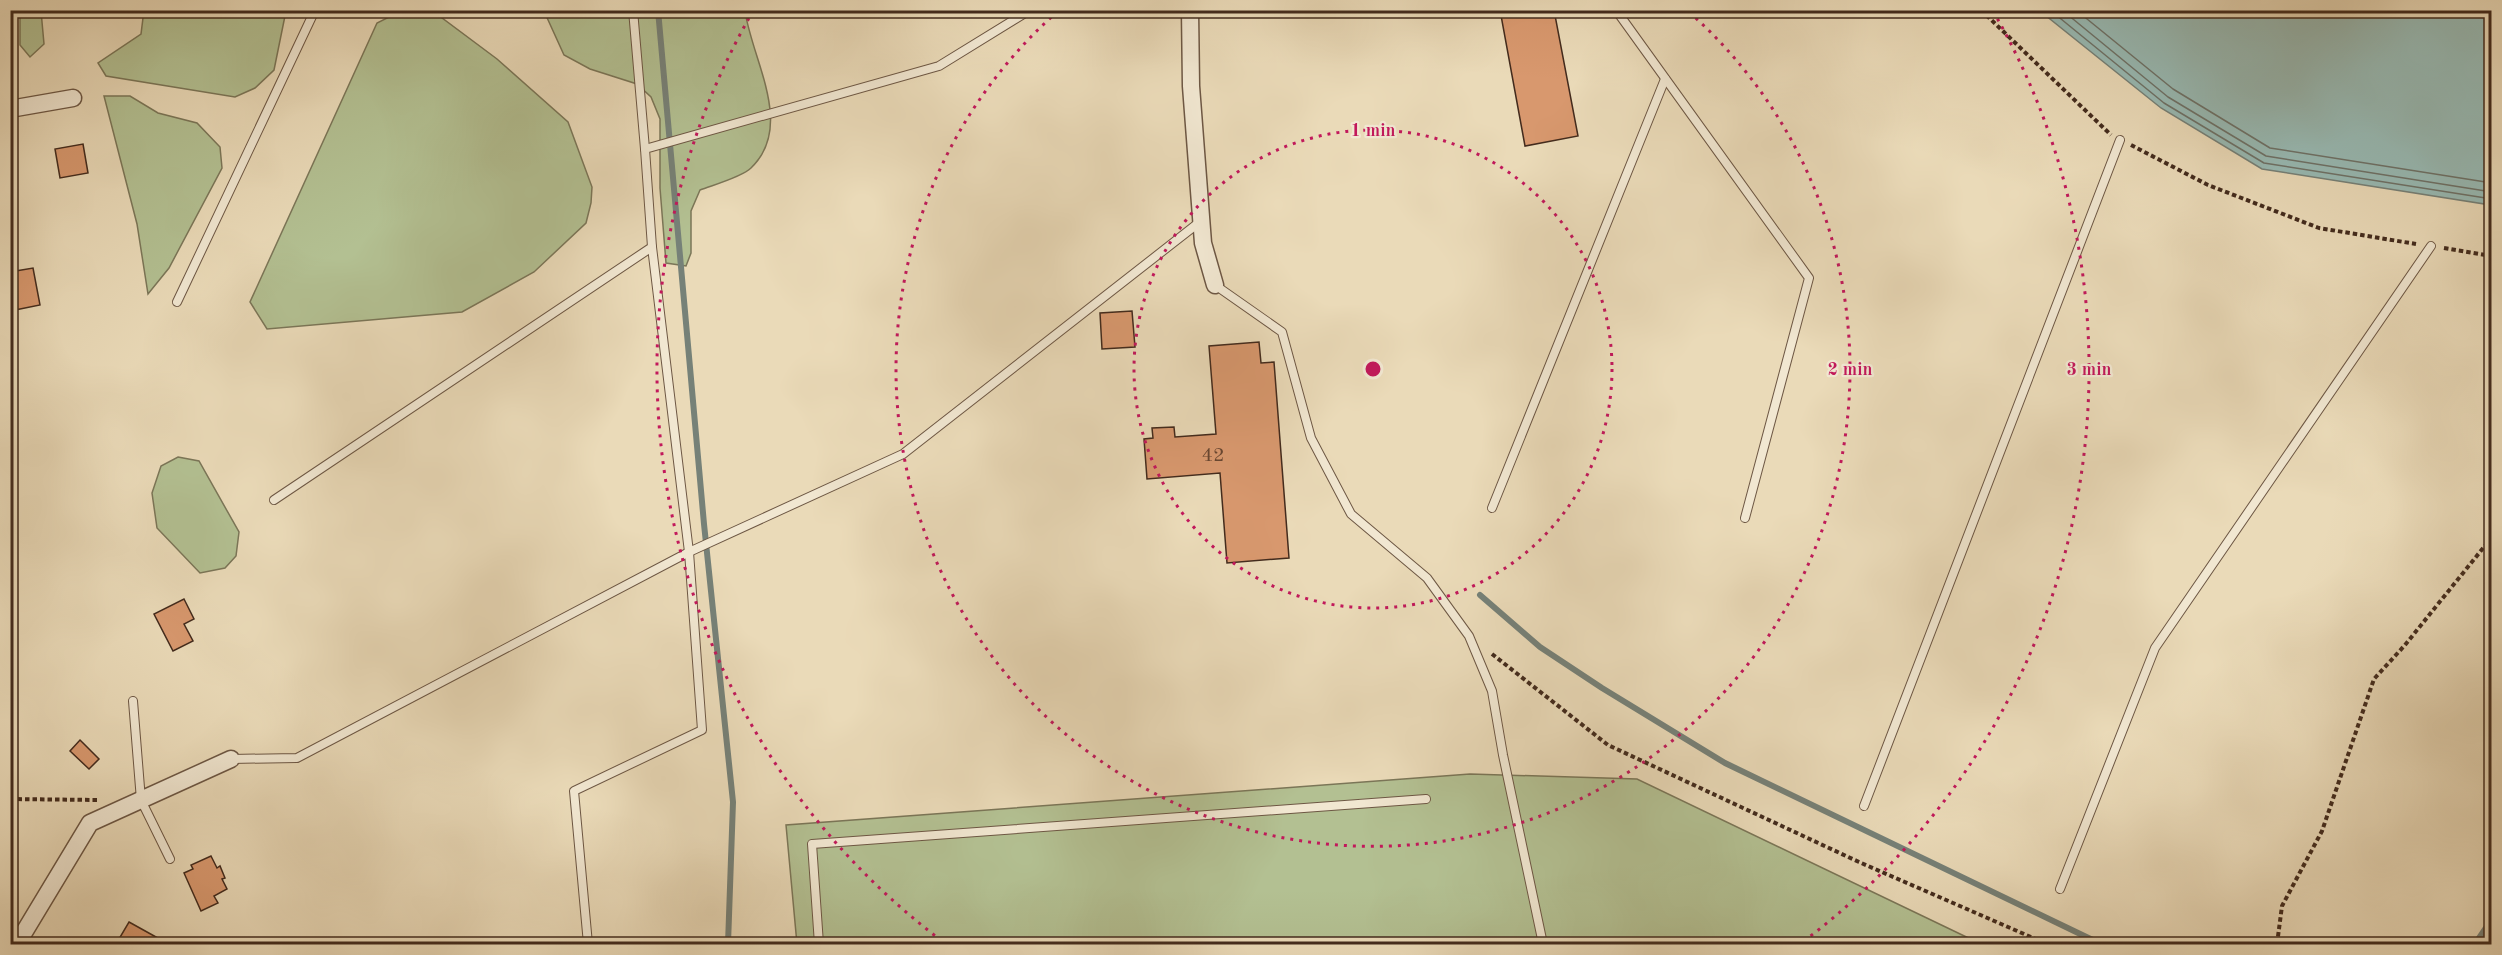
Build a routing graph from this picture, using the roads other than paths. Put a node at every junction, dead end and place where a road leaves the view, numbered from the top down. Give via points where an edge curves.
1 (315, 10) edge
2 (633, 10) edge
3 (1030, 10) edge
4 (1191, 10) edge
5 (1616, 10) edge
6 (1665, 79) junction
7 (73, 98) dead end
8 (10, 109) edge
9 (2120, 140) road end
10 (645, 149) junction
11 (1201, 221) junction
12 (2431, 246) road end
13 (652, 247) junction
14 (1215, 285) joint
15 (177, 302) dead end
16 (274, 500) dead end
17 (1492, 508) dead end
18 (1745, 518) dead end
19 (689, 552) junction
20 (133, 701) dead end
21 (231, 759) joint
22 (1426, 799) dead end
23 (141, 800) junction
24 (1864, 806) dead end
25 (170, 859) dead end
26 (2060, 889) dead end
27 (17, 945) edge
28 (588, 945) edge
29 (819, 945) edge
30 (1543, 945) edge

1 - 15 lane
2 - 10 lane
3 - 10 lane via 939,66
4 - 11 street via 1191,86
5 - 6 lane
6 - 17 lane
6 - 18 lane via 1809,278
7 - 8 street
9 - 24 lane
10 - 13 lane
11 - 14 street
11 - 19 lane via 903,454
12 - 26 lane via 2155,648
13 - 16 lane
13 - 19 lane
14 - 30 lane via 1282,332 1311,438 1351,514 1427,578 1469,636 1492,691
19 - 21 lane via 297,759
19 - 28 lane via 702,730 574,791
20 - 23 lane
21 - 23 street
22 - 29 lane via 812,844
23 - 25 lane
23 - 27 street via 90,823

